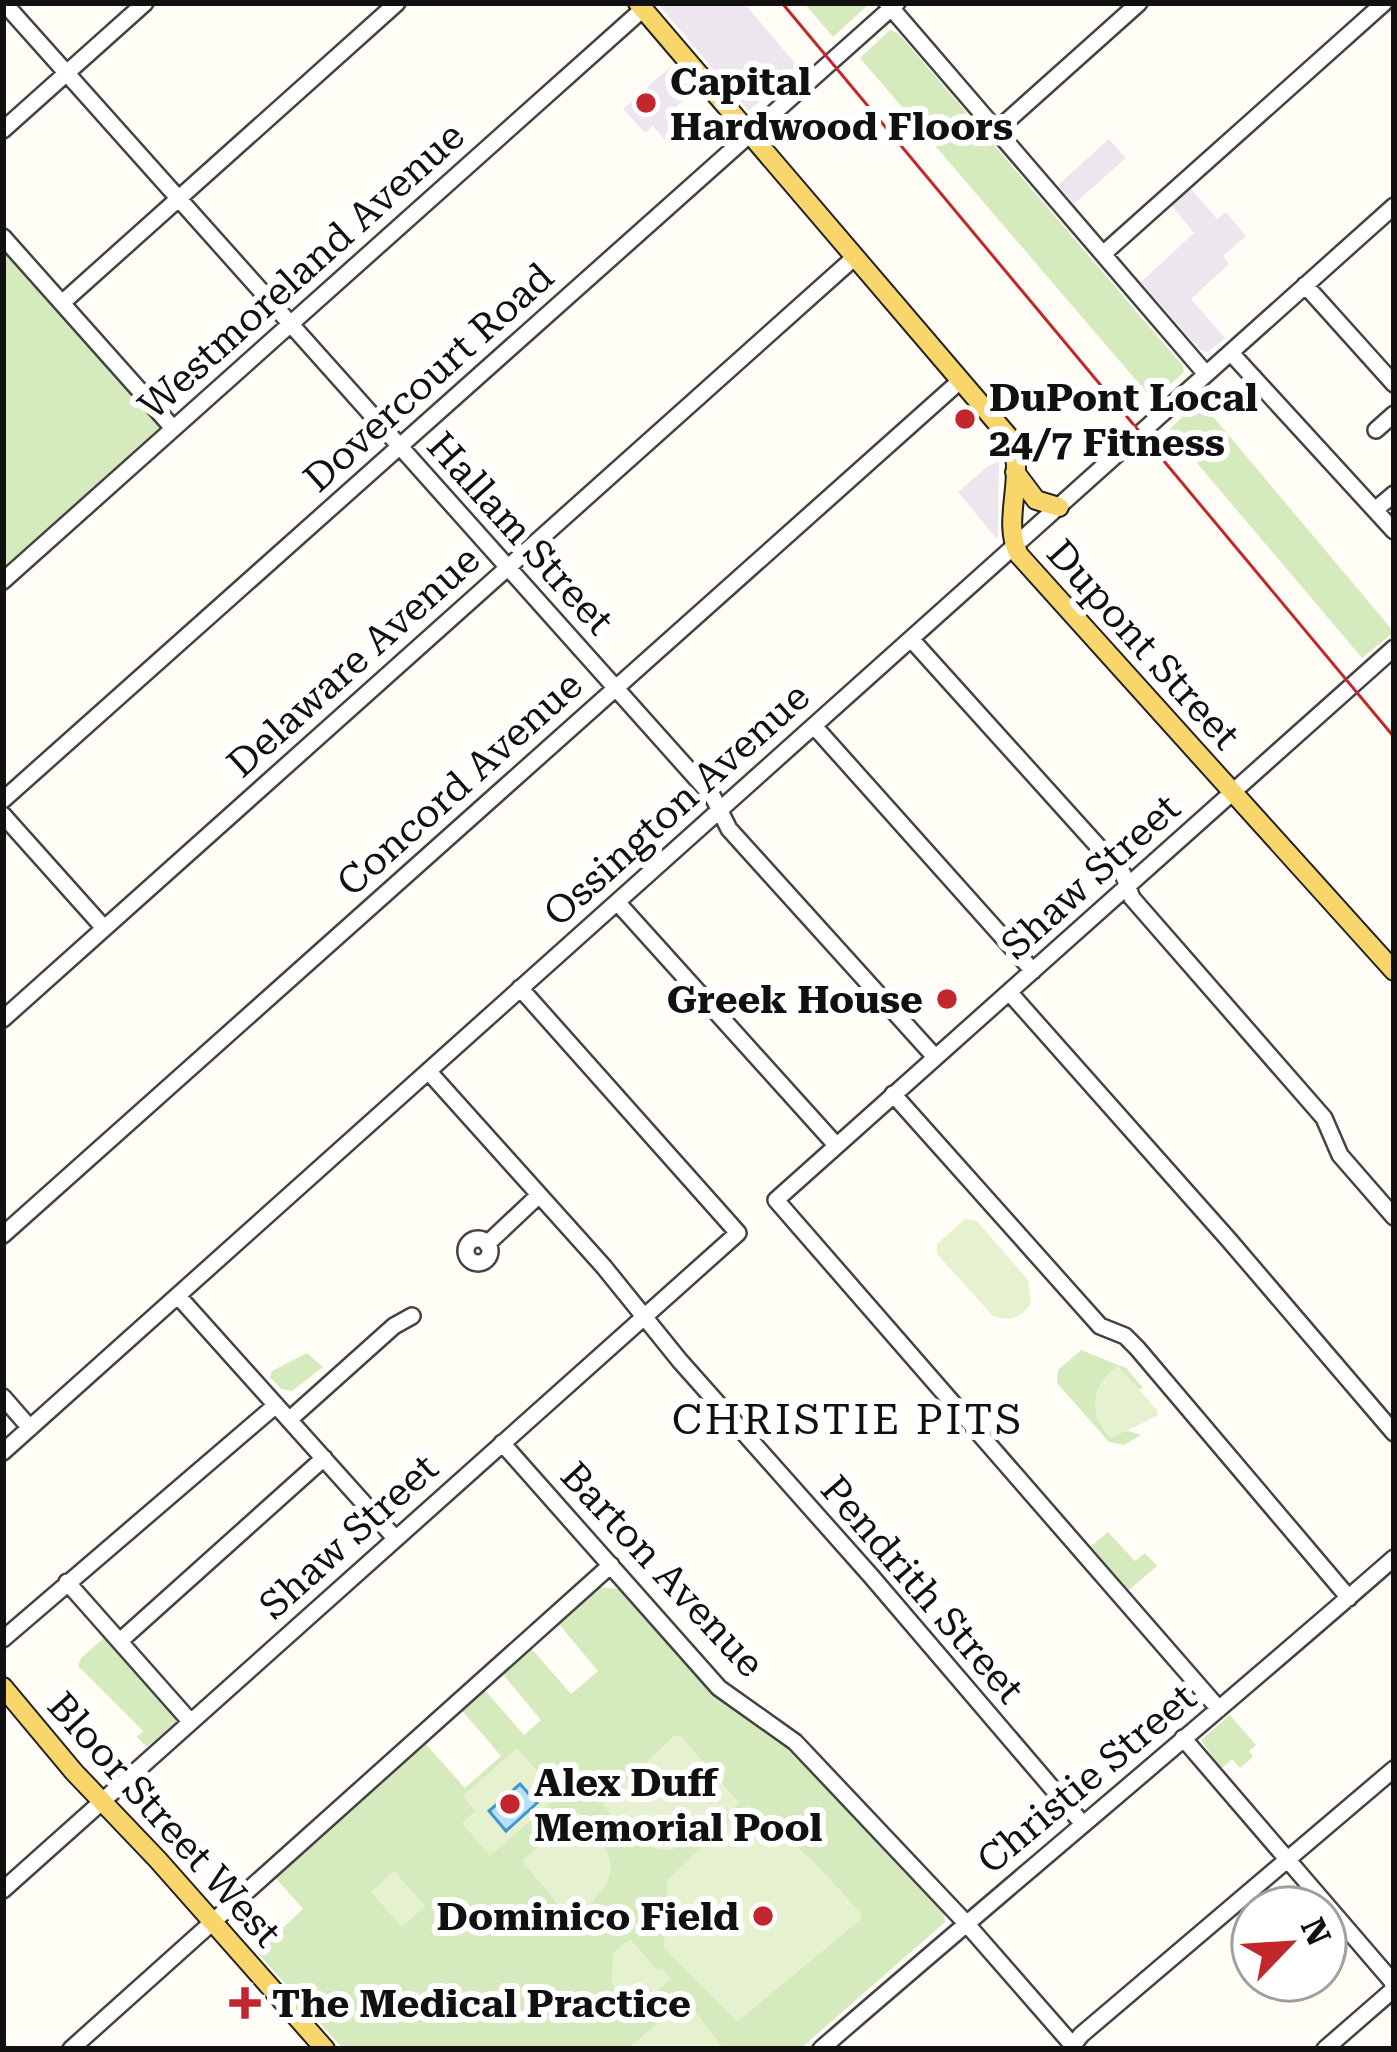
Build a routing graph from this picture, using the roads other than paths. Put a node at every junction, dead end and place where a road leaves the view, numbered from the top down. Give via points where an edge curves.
1 (4, 3) edge
2 (145, 3) edge
3 (397, 3) edge
4 (1139, 3) edge
5 (1384, 3) edge
6 (892, 5) edge
7 (641, 6) edge
8 (66, 73) junction
9 (3, 130) edge
10 (997, 130) junction
11 (749, 134) junction
12 (178, 199) junction
13 (1394, 206) edge
14 (3, 237) edge
15 (1103, 254) junction
16 (855, 256) junction
17 (1306, 285) junction
18 (62, 303) junction
19 (291, 325) junction
20 (1231, 353) junction
21 (1206, 374) junction
22 (961, 380) junction
23 (1394, 385) edge
24 (1394, 414) edge
25 (173, 428) junction
26 (1376, 430) dead end
27 (400, 446) junction
28 (1015, 472) junction
29 (1394, 494) edge
30 (1059, 507) junction
31 (1375, 511) junction
32 (1394, 531) edge
33 (1014, 546) junction
34 (508, 567) junction
35 (3, 580) edge
36 (910, 639) junction
37 (1394, 648) edge
38 (615, 687) junction
39 (814, 726) junction
40 (1233, 792) junction
41 (3, 800) edge
42 (720, 808) junction
43 (3, 815) edge
44 (1126, 888) junction
45 (617, 902) junction
46 (104, 928) junction
47 (1033, 971) junction
48 (1394, 971) edge
49 (520, 988) junction
50 (1009, 992) junction
51 (3, 1018) edge
52 (935, 1057) junction
53 (429, 1072) junction
54 (893, 1094) junction
55 (836, 1144) junction
56 (539, 1195) junction
57 (1394, 1217) edge
58 (3, 1235) edge
59 (487, 1244) dead end
60 (178, 1296) junction
61 (412, 1316) dead end
62 (644, 1317) junction
63 (3, 1397) edge
64 (276, 1405) junction
65 (289, 1420) junction
66 (30, 1428) junction
67 (1394, 1433) edge
68 (502, 1443) junction
69 (3, 1452) edge
70 (324, 1459) junction
71 (395, 1538) junction
72 (1394, 1558) edge
73 (610, 1565) junction
74 (67, 1582) junction
75 (1348, 1598) junction
76 (3, 1639) edge
77 (120, 1641) junction
78 (3, 1687) edge
79 (1219, 1709) junction
80 (189, 1720) junction
81 (1184, 1738) junction
82 (1394, 1769) edge
83 (100, 1802) junction
84 (1082, 1823) junction
85 (1287, 1860) junction
86 (3, 1890) edge
87 (212, 1922) junction
88 (965, 1922) junction
89 (1394, 1989) edge
90 (316, 2046) edge
91 (1073, 2048) edge
92 (71, 2049) edge
93 (821, 2049) edge
94 (1325, 2049) edge

1 - 8 street, Hallam Street
2 - 8 street
3 - 12 street
4 - 10 street
5 - 15 street
6 - 10 street
6 - 11 street, Dovercourt Road
7 - 11 main road, Dupont Street
7 - 19 street, Westmoreland Avenue
8 - 9 street
8 - 12 street, Hallam Street
10 - 15 street
11 - 16 main road, Dupont Street
11 - 27 street, Dovercourt Road
12 - 18 street
12 - 19 street, Hallam Street
13 - 17 street, Ossington Avenue
14 - 18 street
15 - 21 street
16 - 22 main road, Dupont Street
16 - 34 street, Delaware Avenue
17 - 20 street, Ossington Avenue
17 - 23 street
18 - 25 street
19 - 25 street, Westmoreland Avenue
19 - 27 street, Hallam Street
20 - 21 street, Ossington Avenue
20 - 31 street
21 - 30 street, Ossington Avenue
22 - 28 main road, Dupont Street via 1014,446
22 - 38 street, Concord Avenue
24 - 26 street
25 - 35 street, Westmoreland Avenue
27 - 34 street, Hallam Street
27 - 41 street, Dovercourt Road
28 - 30 main road via 1036,500
28 - 33 main road, Dupont Street
29 - 31 street
30 - 33 street, Ossington Avenue
31 - 32 street
33 - 36 street, Ossington Avenue
33 - 40 main road, Dupont Street
34 - 38 street, Hallam Street
34 - 46 street, Delaware Avenue
36 - 39 street, Ossington Avenue
36 - 44 street via 1123,874
37 - 40 street, Shaw Street
38 - 42 street, Hallam Street
38 - 58 street, Concord Avenue
39 - 42 street, Ossington Avenue
39 - 47 street
40 - 44 street, Shaw Street
40 - 48 main road, Dupont Street
42 - 45 street, Ossington Avenue
42 - 52 street, Hallam Street via 729,829
43 - 46 street
44 - 47 street, Shaw Street
44 - 57 street via 1324,1118 1340,1155
45 - 49 street, Ossington Avenue
45 - 55 street
46 - 51 street, Delaware Avenue
47 - 50 street, Shaw Street
49 - 53 street, Ossington Avenue
49 - 62 street, Shaw Street via 738,1233
50 - 52 street, Shaw Street
50 - 67 street
52 - 54 street, Shaw Street
53 - 56 street, Pendrith Street
53 - 60 street, Ossington Avenue
54 - 55 street, Shaw Street
54 - 75 street via 1100,1325 1137,1348
55 - 79 street, Shaw Street via 776,1200
56 - 59 street
56 - 62 street, Pendrith Street
60 - 64 street
60 - 66 street, Ossington Avenue
61 - 65 street
62 - 68 street, Shaw Street
62 - 84 street, Pendrith Street
63 - 66 street
64 - 65 street
64 - 74 street
65 - 70 street
66 - 69 street, Ossington Avenue
68 - 71 street, Shaw Street
68 - 73 street, Barton Avenue
70 - 71 street
70 - 77 street
71 - 80 street, Shaw Street
72 - 75 street, Christie Street
73 - 87 street
73 - 88 street, Barton Avenue via 719,1688 795,1742
74 - 76 street
74 - 77 street
75 - 79 street, Christie Street
77 - 80 street
78 - 83 main road, Bloor Street West
79 - 81 street, Christie Street
80 - 83 street, Shaw Street
81 - 84 street, Christie Street
81 - 85 street
82 - 85 street
83 - 86 street, Shaw Street
83 - 87 main road, Bloor Street West
84 - 88 street, Christie Street
85 - 89 street
85 - 91 street
87 - 90 main road, Bloor Street West
87 - 92 street
88 - 91 street, Barton Avenue
88 - 93 street, Christie Street
89 - 94 street

